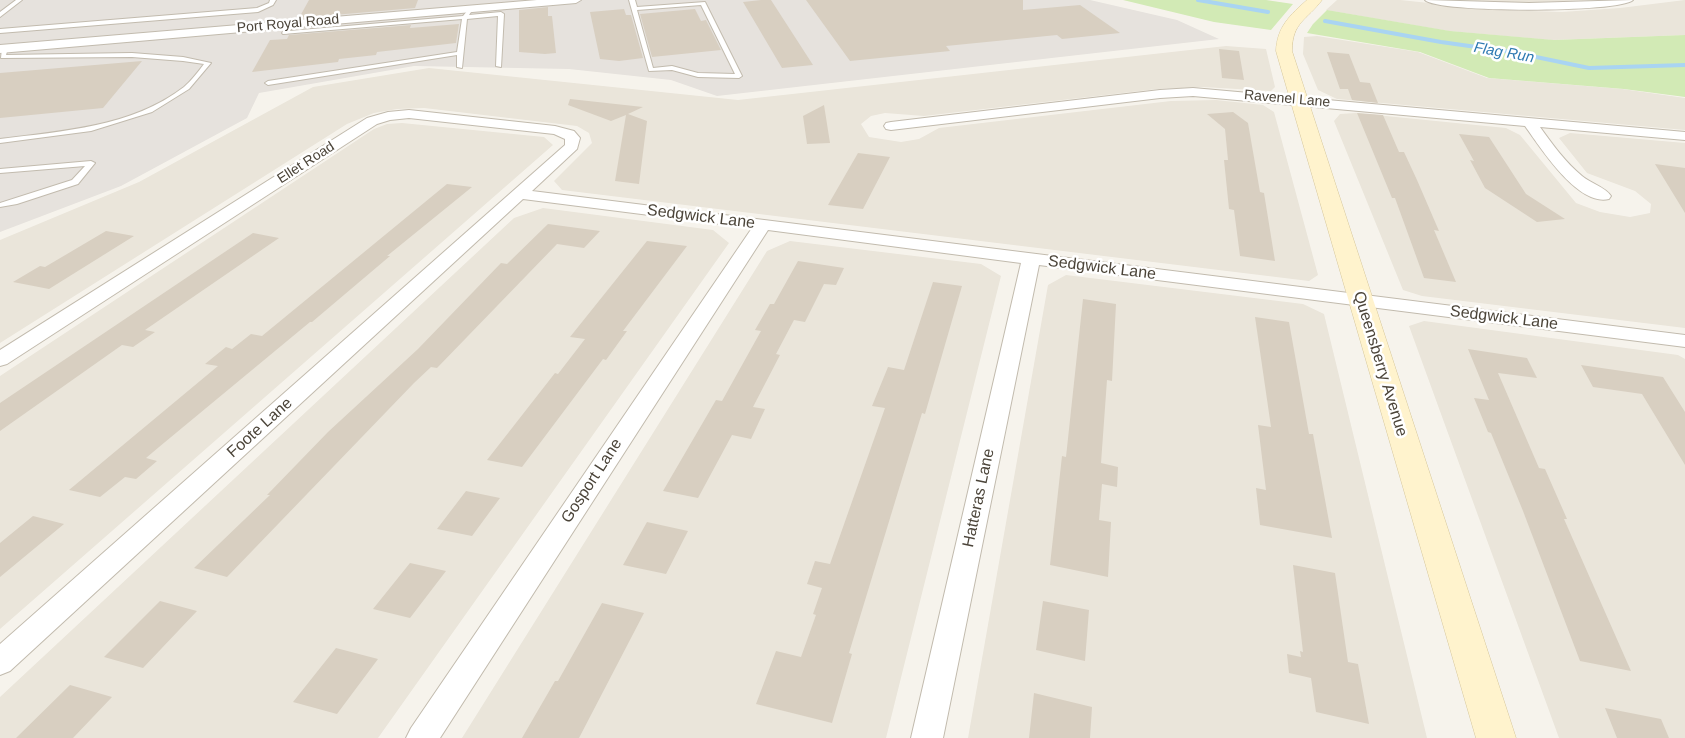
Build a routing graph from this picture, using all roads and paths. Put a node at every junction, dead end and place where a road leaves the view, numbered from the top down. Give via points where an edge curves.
1 (19, 0) edge
2 (273, 0) edge
3 (576, 0) edge
4 (632, 0) edge
5 (1315, 0) edge
6 (1430, 0) edge
7 (1628, 0) edge
8 (663, 3) edge
9 (635, 9) junction
10 (467, 13) junction
11 (0, 15) edge
12 (0, 31) edge
13 (2, 48) edge
14 (460, 53) junction
15 (499, 66) dead end
16 (460, 68) dead end
17 (268, 83) dead end
18 (1298, 100) junction
19 (1529, 122) junction
20 (891, 126) dead end
21 (1685, 136) edge
22 (0, 141) edge
23 (0, 171) edge
24 (520, 194) junction
25 (1603, 196) dead end
26 (0, 204) edge
27 (763, 225) junction
28 (1031, 259) junction
29 (1360, 300) junction
30 (1685, 341) edge
31 (0, 359) edge
32 (0, 662) edge
33 (422, 738) edge
34 (927, 738) edge
35 (1496, 738) edge

1 - 11 lane
2 - 12 lane via 258,10
3 - 10 street, Port Royal Road
4 - 9 lane
5 - 18 street, Queensberry Avenue via 1288,26 1283,42
6 - 7 street via 1538,7
8 - 9 lane
8 - 9 lane via 703,3 739,76 698,75 672,68 651,70
10 - 13 street, Port Royal Road
10 - 14 lane
10 - 15 lane via 501,14
13 - 22 lane via 3,57 90,54 180,57 208,63 187,88 150,111 90,130
14 - 16 lane
14 - 17 lane
18 - 19 street, Ravenel Lane
18 - 20 street, Ravenel Lane via 1175,92
18 - 29 street, Queensberry Avenue
19 - 21 street, Ravenel Lane
19 - 25 street via 1567,172
23 - 26 lane via 91,163 75,182
24 - 27 street, Sedgwick Lane
24 - 31 street, Ellet Road via 572,146 574,141 569,134 409,114 380,118 364,125
24 - 32 street, Foote Lane
27 - 28 street, Sedgwick Lane
27 - 33 street, Gosport Lane
28 - 29 street, Sedgwick Lane
28 - 34 street, Hatteras Lane
29 - 30 street, Sedgwick Lane
29 - 35 street, Queensberry Avenue

